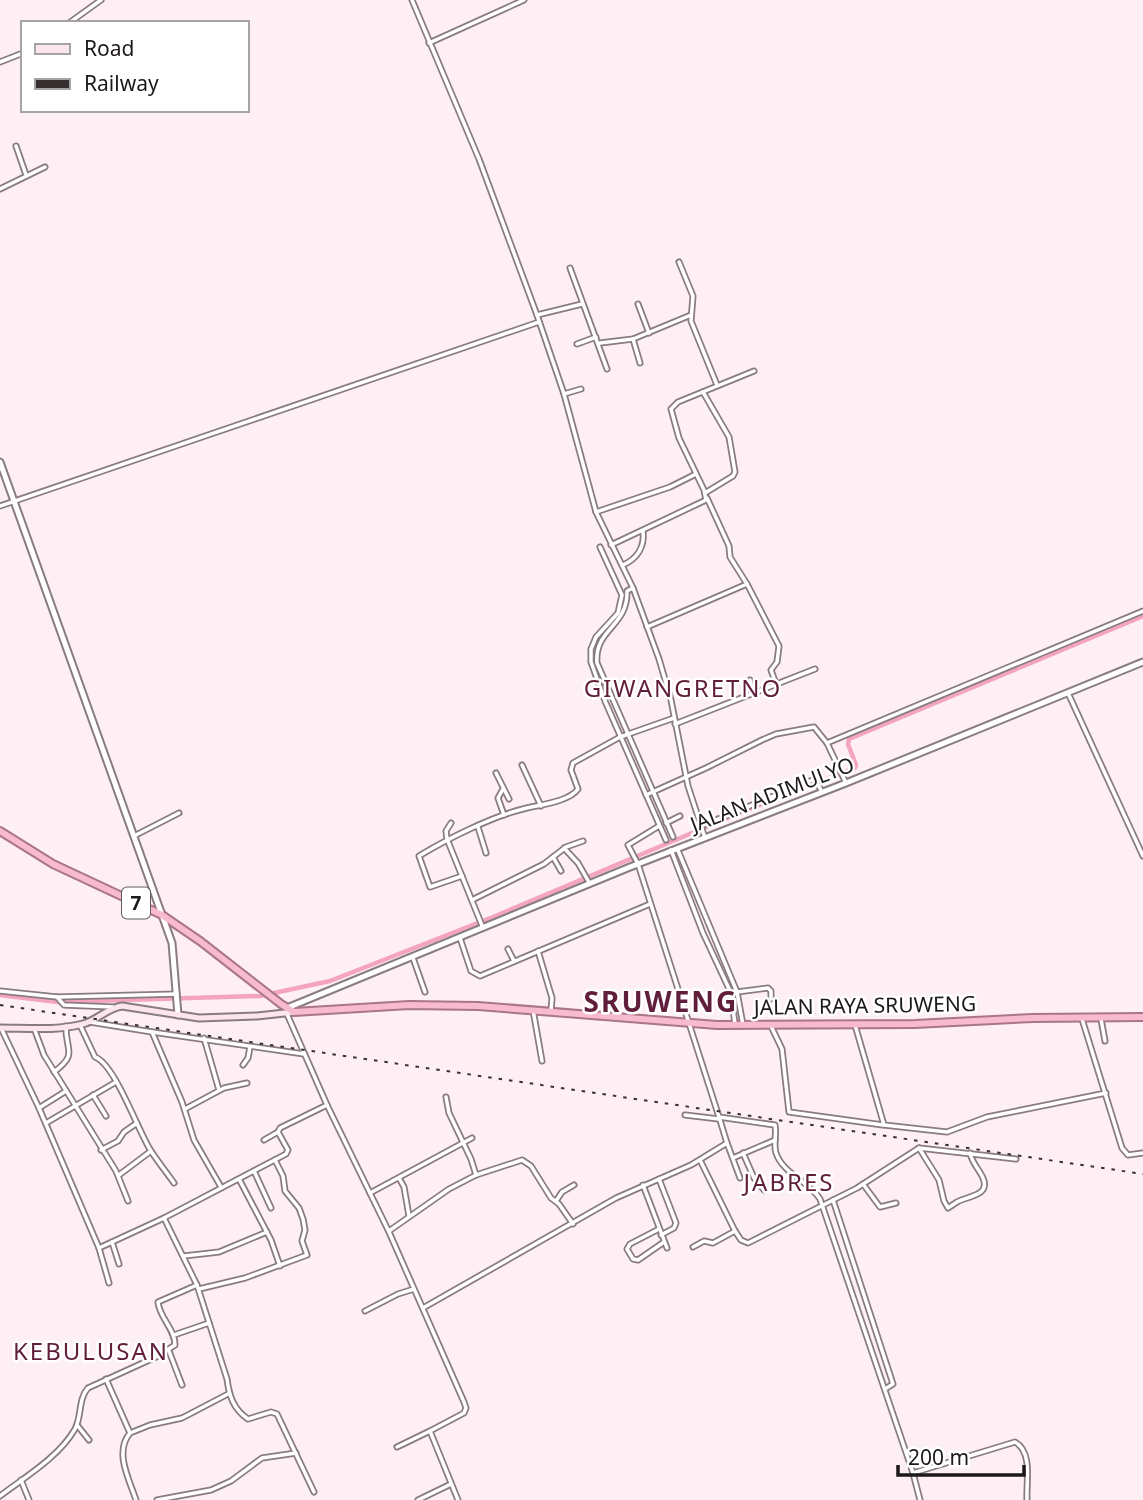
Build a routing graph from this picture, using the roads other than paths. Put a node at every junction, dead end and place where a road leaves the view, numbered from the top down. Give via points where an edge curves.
1 (101, 0) edge
2 (412, 0) edge
3 (524, 0) edge
4 (72, 21) edge
5 (429, 43) junction
6 (21, 54) edge
7 (0, 62) edge
8 (16, 146) dead end
9 (45, 167) dead end
10 (26, 175) junction
11 (0, 189) edge
12 (679, 262) dead end
13 (570, 268) dead end
14 (582, 304) junction
15 (638, 304) dead end
16 (537, 315) junction
17 (691, 315) junction
18 (539, 322) junction
19 (649, 334) junction
20 (596, 337) junction
21 (633, 339) junction
22 (599, 343) junction
23 (577, 345) dead end
24 (640, 363) dead end
25 (607, 369) dead end
26 (754, 370) dead end
27 (717, 385) junction
28 (581, 388) dead end
29 (703, 392) junction
30 (564, 394) junction
31 (0, 462) edge
32 (696, 474) junction
33 (706, 496) junction
34 (14, 501) junction
35 (0, 506) edge
36 (596, 513) junction
37 (643, 531) junction
38 (611, 545) junction
39 (600, 547) dead end
40 (622, 566) junction
41 (747, 583) junction
42 (633, 588) junction
43 (624, 592) junction
44 (618, 613) junction
45 (624, 614) junction
46 (1142, 614) edge
47 (647, 627) junction
48 (599, 632) junction
49 (603, 636) junction
50 (590, 657) junction
51 (597, 657) junction
52 (1143, 662) edge
53 (815, 669) dead end
54 (750, 680) dead end
55 (776, 684) junction
56 (1068, 692) junction
57 (753, 693) junction
58 (611, 698) junction
59 (605, 701) junction
60 (674, 718) junction
61 (675, 724) junction
62 (628, 734) junction
63 (620, 737) junction
64 (827, 744) junction
65 (522, 765) dead end
66 (496, 773) dead end
67 (686, 777) junction
68 (844, 780) junction
69 (503, 789) junction
70 (653, 792) junction
71 (822, 792) junction
72 (646, 795) junction
73 (509, 799) dead end
74 (541, 806) junction
75 (179, 813) dead end
76 (504, 815) junction
77 (680, 816) dead end
78 (451, 823) dead end
79 (666, 823) junction
80 (659, 826) junction
81 (478, 827) junction
82 (0, 831) edge
83 (703, 831) junction
84 (134, 836) junction
85 (673, 837) dead end
86 (666, 840) dead end
87 (448, 841) junction
88 (583, 841) dead end
89 (564, 848) junction
90 (674, 849) junction
91 (486, 853) dead end
92 (1143, 856) edge
93 (553, 857) junction
94 (638, 862) junction
95 (561, 871) dead end
96 (462, 876) junction
97 (589, 882) junction
98 (472, 900) junction
99 (650, 904) junction
100 (162, 915) junction
101 (483, 927) junction
102 (710, 930) junction
103 (703, 933) junction
104 (460, 938) junction
105 (508, 949) dead end
106 (538, 951) junction
107 (413, 958) junction
108 (514, 961) junction
109 (0, 991) edge
110 (425, 992) dead end
111 (737, 992) junction
112 (177, 998) junction
113 (771, 999) dead end
114 (59, 1000) junction
115 (113, 1007) junction
116 (533, 1010) junction
117 (289, 1011) junction
118 (551, 1011) junction
119 (178, 1015) junction
120 (1081, 1017) junction
121 (1101, 1017) junction
122 (1143, 1017) edge
123 (88, 1022) junction
124 (690, 1024) junction
125 (770, 1024) junction
126 (80, 1025) junction
127 (739, 1025) junction
128 (855, 1025) junction
129 (66, 1026) junction
130 (1, 1028) edge
131 (34, 1028) junction
132 (152, 1031) junction
133 (204, 1038) junction
134 (1105, 1041) dead end
135 (250, 1047) junction
136 (304, 1054) junction
137 (541, 1061) dead end
138 (243, 1065) dead end
139 (54, 1072) junction
140 (116, 1082) junction
141 (247, 1083) dead end
142 (219, 1090) junction
143 (66, 1091) junction
144 (1105, 1093) junction
145 (93, 1095) junction
146 (446, 1097) dead end
147 (327, 1105) junction
148 (75, 1106) junction
149 (39, 1108) junction
150 (185, 1109) junction
151 (685, 1115) dead end
152 (106, 1116) dead end
153 (719, 1118) junction
154 (46, 1123) junction
155 (137, 1123) junction
156 (884, 1125) junction
157 (278, 1132) junction
158 (472, 1138) dead end
159 (264, 1140) dead end
160 (775, 1140) junction
161 (464, 1143) junction
162 (727, 1143) junction
163 (919, 1148) junction
164 (101, 1150) junction
165 (151, 1151) junction
166 (743, 1153) junction
167 (970, 1153) junction
168 (1143, 1153) edge
169 (733, 1158) junction
170 (1016, 1159) dead end
171 (275, 1160) junction
172 (700, 1160) junction
173 (254, 1171) junction
174 (118, 1175) junction
175 (476, 1175) junction
176 (239, 1178) junction
177 (399, 1178) junction
178 (740, 1178) dead end
179 (659, 1179) junction
180 (174, 1183) dead end
181 (863, 1184) junction
182 (574, 1185) dead end
183 (643, 1185) junction
184 (221, 1187) junction
185 (764, 1190) dead end
186 (370, 1193) junction
187 (833, 1200) junction
188 (556, 1201) junction
189 (128, 1202) dead end
190 (896, 1203) dead end
191 (822, 1204) junction
192 (271, 1208) dead end
193 (409, 1216) junction
194 (164, 1218) junction
195 (573, 1224) junction
196 (659, 1228) junction
197 (389, 1231) junction
198 (735, 1231) junction
199 (267, 1232) junction
200 (662, 1235) junction
201 (111, 1242) junction
202 (664, 1242) junction
203 (693, 1247) dead end
204 (99, 1248) junction
205 (667, 1248) dead end
206 (184, 1256) junction
207 (119, 1264) dead end
208 (855, 1264) junction
209 (280, 1266) junction
210 (844, 1269) junction
211 (859, 1278) junction
212 (848, 1282) junction
213 (109, 1283) dead end
214 (198, 1287) junction
215 (414, 1289) junction
216 (423, 1308) junction
217 (365, 1311) dead end
218 (209, 1322) junction
219 (174, 1335) junction
220 (169, 1351) junction
221 (106, 1379) junction
222 (182, 1385) dead end
223 (885, 1389) junction
224 (228, 1394) junction
225 (77, 1425) junction
226 (430, 1431) junction
227 (130, 1433) junction
228 (89, 1440) dead end
229 (397, 1447) dead end
230 (296, 1453) junction
231 (913, 1473) junction
232 (21, 1480) junction
233 (452, 1484) junction
234 (314, 1492) dead end
235 (0, 1496) edge
236 (426, 1498) edge
237 (29, 1499) edge
238 (136, 1500) edge
239 (157, 1500) edge
240 (418, 1500) edge
241 (458, 1500) edge
242 (920, 1500) edge
243 (1027, 1500) edge

1 - 4 street
2 - 5 street
3 - 5 street
5 - 16 street via 479,159
6 - 7 street
8 - 10 street
9 - 10 street
10 - 11 street
12 - 17 street via 693,296
13 - 14 street
14 - 16 street
14 - 20 street
15 - 19 street
16 - 18 street
17 - 19 street
17 - 27 street
18 - 30 street
18 - 34 street
19 - 21 street
20 - 22 street
20 - 23 street
21 - 22 street
21 - 24 street
22 - 25 street
26 - 27 street
27 - 29 street
28 - 30 street
29 - 32 street via 678,402 670,413
29 - 33 street via 729,437 735,472
30 - 36 street
31 - 34 street
32 - 33 street
32 - 36 street
33 - 37 street via 700,505
33 - 41 street via 730,557
34 - 35 street
34 - 84 street
36 - 38 street
37 - 38 street
37 - 40 street via 637,557
38 - 40 street
39 - 43 street
40 - 42 street
41 - 47 street
41 - 55 street via 779,646 771,670
42 - 43 street
42 - 47 street
43 - 44 street
43 - 45 street
44 - 45 street
44 - 48 street
45 - 49 street
46 - 64 street
47 - 60 street
48 - 49 street
48 - 50 street
49 - 51 street
50 - 51 street
50 - 59 street
51 - 58 street
52 - 56 street, JALAN ADIMULYO
53 - 55 street
54 - 57 street
55 - 57 street
56 - 68 street, JALAN ADIMULYO
56 - 92 street
57 - 61 street
58 - 59 street
58 - 62 street
59 - 63 street
60 - 61 street
60 - 62 street
61 - 67 street
62 - 63 street
62 - 70 street
63 - 72 street
63 - 74 street via 572,764 577,792
64 - 67 street via 814,727 776,734
64 - 68 street
65 - 74 street
66 - 69 street
67 - 70 street
67 - 83 street
68 - 71 street, JALAN ADIMULYO
69 - 73 street
69 - 76 street via 498,798
70 - 72 street
70 - 79 street
71 - 83 street, JALAN ADIMULYO
71 - 83 street via 818,782 771,796
72 - 80 street
74 - 76 street
75 - 84 street
76 - 81 street
77 - 79 street
78 - 87 street via 446,831
79 - 85 street
80 - 86 street
80 - 94 street via 628,845
81 - 87 street
81 - 91 street
82 - 100 highway, 7 via 53,864
83 - 90 street, JALAN ADIMULYO
84 - 100 street
87 - 96 street
87 - 96 street via 419,856 430,886
88 - 89 street
89 - 93 street
89 - 97 street
90 - 94 street, JALAN ADIMULYO
90 - 102 street
90 - 103 street
93 - 95 street
93 - 98 street
94 - 97 street, JALAN ADIMULYO
94 - 99 street
96 - 98 street
97 - 101 street, JALAN ADIMULYO
98 - 101 street
99 - 106 street
99 - 124 street
100 - 112 street via 174,950
100 - 117 highway, 7
101 - 104 street, JALAN ADIMULYO
102 - 103 street
102 - 111 street
103 - 127 street via 731,993
104 - 107 street, JALAN ADIMULYO
104 - 108 street via 475,975
105 - 108 street
106 - 108 street
106 - 118 street via 552,998
107 - 110 street
107 - 117 street, JALAN ADIMULYO
109 - 114 street
111 - 113 street via 768,988
111 - 127 street
112 - 114 street
112 - 119 street
114 - 115 street
115 - 119 main road
115 - 123 main road
116 - 117 highway, JALAN RAYA SRUWENG via 417,1005
116 - 118 highway, JALAN RAYA SRUWENG
116 - 137 street
117 - 119 main road via 229,1018
117 - 136 street
118 - 124 highway, JALAN RAYA SRUWENG
120 - 121 highway, JALAN RAYA SRUWENG
120 - 128 highway, JALAN RAYA SRUWENG
120 - 144 street
121 - 122 highway, JALAN RAYA SRUWENG
121 - 134 street
123 - 126 main road
123 - 132 street
124 - 127 highway, JALAN RAYA SRUWENG
124 - 153 street
125 - 127 highway, JALAN RAYA SRUWENG
125 - 128 highway, JALAN RAYA SRUWENG
125 - 156 street via 782,1049 789,1112
126 - 129 main road
126 - 140 street via 95,1057 104,1062
128 - 156 street
129 - 131 main road
129 - 139 street via 68,1058
130 - 131 main road
130 - 149 street
131 - 139 street
132 - 133 street
132 - 150 street
133 - 135 street
133 - 142 street
135 - 136 street
135 - 138 street
136 - 147 street
139 - 143 street
140 - 145 street
140 - 155 street
141 - 142 street
142 - 150 street
143 - 148 street
143 - 149 street
144 - 156 street via 987,1117 947,1132
144 - 168 street via 1122,1148 1128,1155
145 - 148 street
145 - 152 street
146 - 161 street
147 - 157 street
147 - 186 street
148 - 154 street
148 - 164 street
149 - 154 street
150 - 184 street via 194,1140
151 - 153 street
153 - 160 street via 773,1123
153 - 162 street
154 - 204 street
155 - 164 street
155 - 165 street
157 - 159 street
157 - 171 street via 288,1150
158 - 161 street
160 - 166 street
160 - 191 street via 781,1163 817,1193
161 - 175 street
161 - 177 street
162 - 169 street
162 - 172 street
163 - 167 street
163 - 167 street via 939,1180 948,1208 976,1196 984,1187
163 - 181 street
164 - 174 street
165 - 174 street
165 - 180 street
166 - 169 street
166 - 185 street
167 - 170 street
169 - 178 street
171 - 173 street
171 - 209 street via 285,1191 303,1219 302,1241 307,1252
172 - 179 street
172 - 198 street
173 - 176 street
173 - 192 street
174 - 189 street
175 - 188 street via 522,1160
175 - 193 street
176 - 184 street
176 - 199 street
177 - 186 street
177 - 193 street
179 - 183 street
179 - 200 street via 676,1223
181 - 187 street
181 - 190 street via 880,1207
182 - 188 street
183 - 195 street
183 - 196 street
184 - 194 street
186 - 197 street
187 - 191 street
187 - 208 street
188 - 195 street
191 - 198 street via 753,1242 745,1242
191 - 210 street
193 - 197 street
194 - 201 street
194 - 206 street
195 - 216 street
196 - 200 street
196 - 202 street via 627,1249 638,1260
197 - 215 street
198 - 203 street
199 - 206 street via 219,1252
199 - 209 street
200 - 202 street
201 - 204 street
201 - 207 street
202 - 205 street
204 - 213 street
206 - 214 street
208 - 210 street
208 - 211 street
209 - 214 street
210 - 212 street
211 - 212 street
211 - 223 street via 893,1384
212 - 223 street
214 - 218 street
214 - 219 street via 158,1302
215 - 216 street
215 - 217 street
216 - 226 street via 466,1408
218 - 219 street
218 - 224 street
219 - 220 street via 175,1345
220 - 221 street
220 - 222 street
221 - 225 street via 84,1392
221 - 227 street
223 - 231 street
224 - 227 street via 182,1418
224 - 230 street via 248,1419 277,1413
225 - 228 street
225 - 232 street via 61,1447
226 - 229 street
226 - 233 street
227 - 238 street via 122,1449
230 - 234 street
230 - 239 street via 262,1458 212,1490
231 - 242 street
231 - 243 street via 1015,1442 1026,1455
232 - 235 street
232 - 237 street
233 - 236 street
233 - 241 street
236 - 240 street

